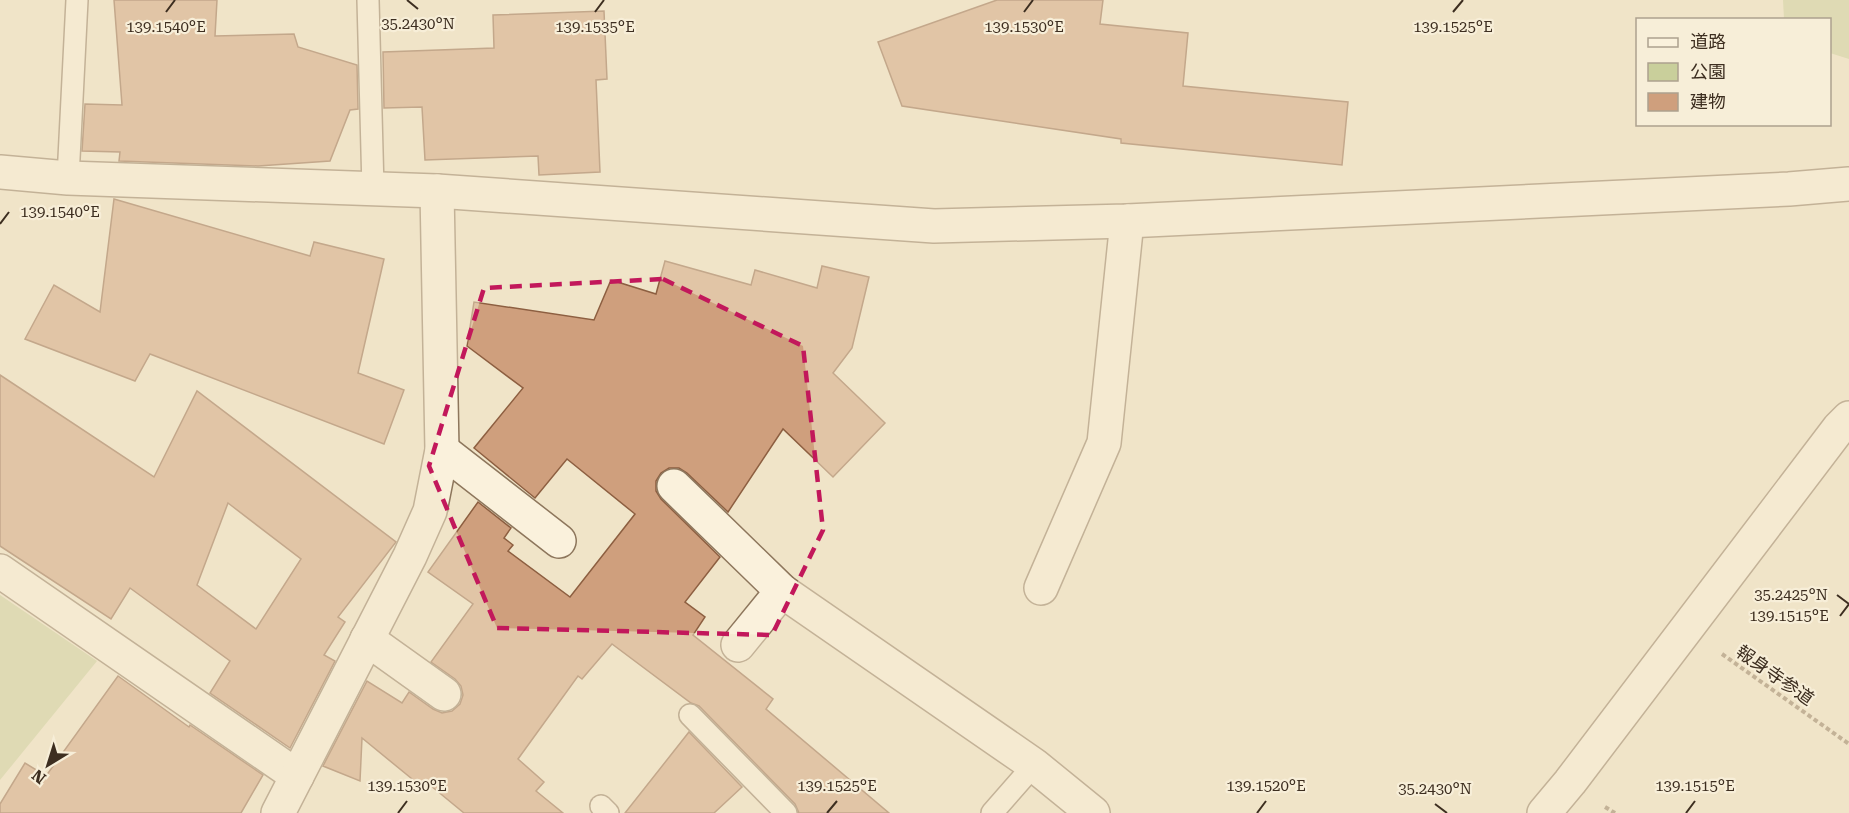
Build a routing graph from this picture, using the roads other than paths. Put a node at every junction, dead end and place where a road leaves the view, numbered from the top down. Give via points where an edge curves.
1 (77, 0) edge
2 (368, 0) edge
3 (0, 172) edge
4 (68, 178) junction
5 (1849, 184) edge
6 (373, 189) junction
7 (437, 191) junction
8 (1127, 221) junction
9 (1849, 417) edge
10 (442, 450) junction
11 (675, 486) dead end
12 (559, 540) dead end
13 (0, 572) edge
14 (1041, 588) dead end
15 (782, 591) junction
16 (367, 639) junction
17 (738, 645) dead end
18 (444, 694) dead end
19 (690, 715) dead end
20 (1034, 765) junction
21 (297, 776) junction
22 (278, 813) edge
23 (786, 813) edge
24 (992, 813) edge
25 (1093, 813) edge
26 (1544, 813) edge

1 - 4 lane
2 - 6 lane
3 - 4 street
4 - 6 street
5 - 8 street
6 - 7 street
7 - 8 street via 934,226
7 - 10 street
8 - 14 street via 1104,443
9 - 26 street
10 - 12 street
10 - 16 street via 430,511
11 - 15 street
13 - 21 street
15 - 17 street
15 - 20 street
16 - 18 street
16 - 21 street
19 - 23 lane
20 - 24 lane
20 - 25 street
21 - 22 street

